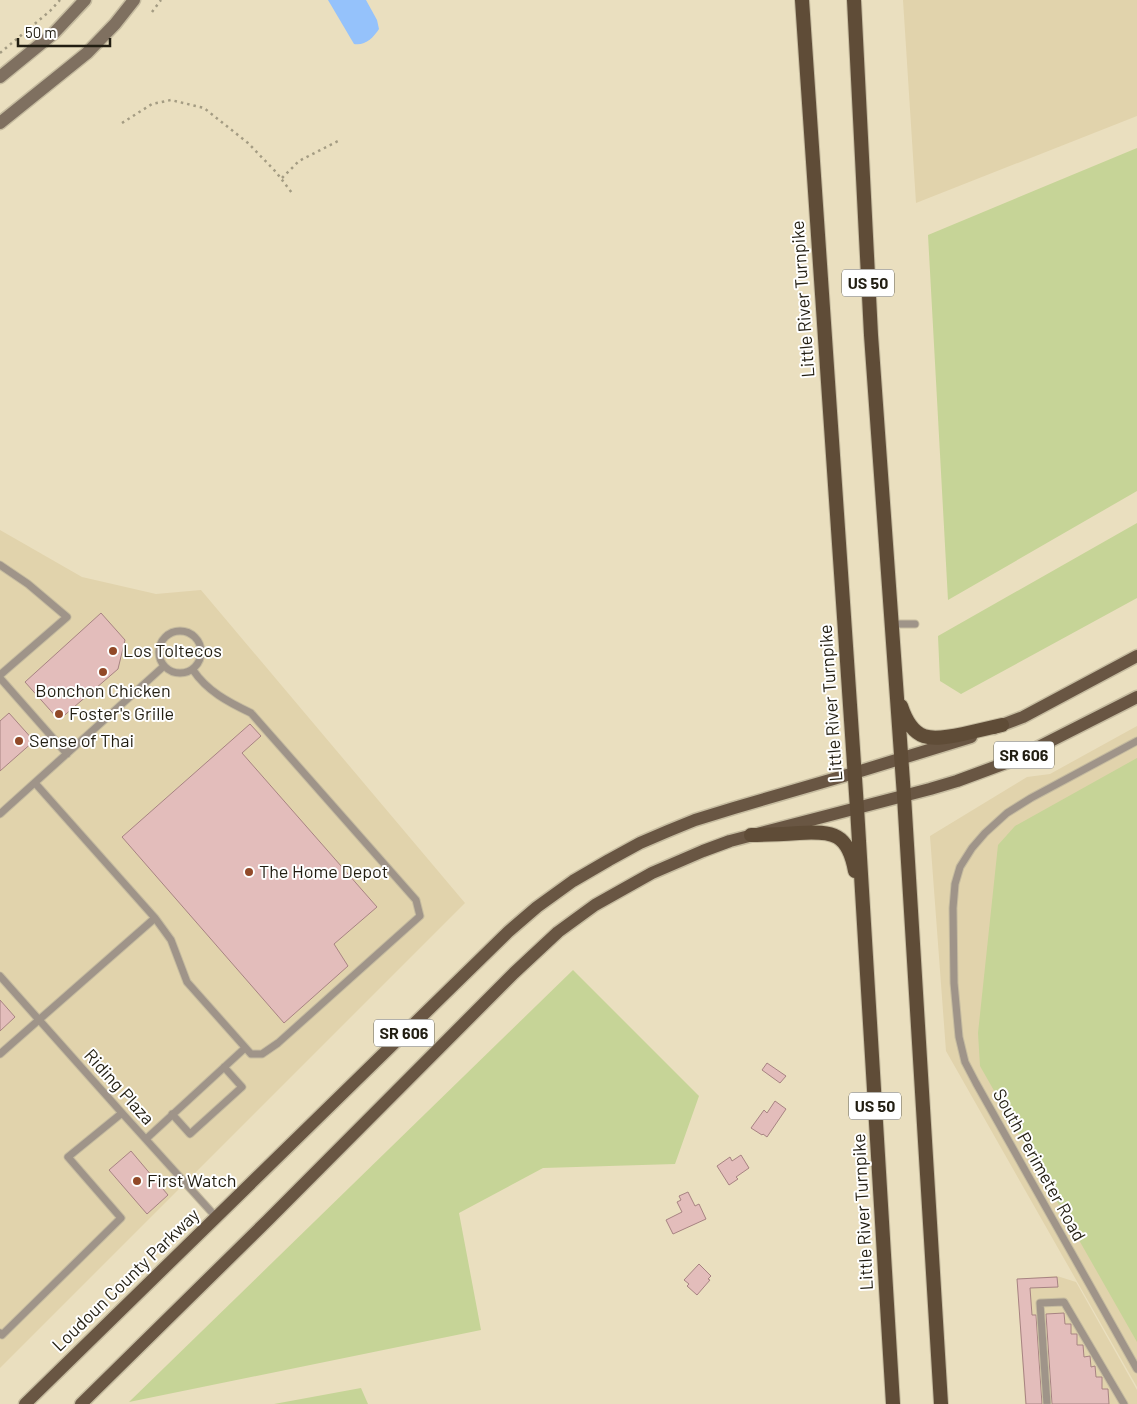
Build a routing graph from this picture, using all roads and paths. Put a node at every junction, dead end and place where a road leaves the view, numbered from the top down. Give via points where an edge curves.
1 (60, 0) edge
2 (85, 0) edge
3 (134, 0) edge
4 (161, 0) edge
5 (802, 0) edge
6 (854, 0) edge
7 (152, 12) dead end
8 (0, 53) edge
9 (0, 77) edge
10 (0, 123) edge
11 (122, 123) dead end
12 (340, 140) dead end
13 (282, 178) junction
14 (292, 193) dead end
15 (0, 564) edge
16 (891, 624) junction
17 (915, 624) dead end
18 (1137, 656) edge
19 (164, 666) junction
20 (193, 670) junction
21 (0, 676) edge
22 (895, 676) junction
23 (1137, 697) edge
24 (1002, 725) junction
25 (1137, 741) edge
26 (67, 754) junction
27 (900, 759) junction
28 (854, 773) junction
29 (35, 784) junction
30 (904, 796) junction
31 (857, 808) junction
32 (0, 814) edge
33 (751, 836) junction
34 (863, 912) junction
35 (155, 918) junction
36 (0, 976) edge
37 (40, 1019) junction
38 (245, 1048) junction
39 (0, 1054) edge
40 (224, 1067) junction
41 (122, 1113) junction
42 (172, 1114) junction
43 (146, 1139) junction
44 (216, 1217) junction
45 (0, 1333) edge
46 (1137, 1369) edge
47 (25, 1404) edge
48 (81, 1404) edge
49 (893, 1404) edge
50 (941, 1404) edge
51 (1047, 1404) edge
52 (1124, 1404) edge

1 - 8 path
2 - 9 main road via 54,33
3 - 10 main road via 87,53
4 - 7 path
5 - 28 highway, Little River Turnpike / US 50
6 - 16 highway, US 50 via 870,335
11 - 13 path via 152,104 171,100 204,108 248,143
12 - 13 path via 299,161
13 - 14 path
15 - 21 lane via 67,618
16 - 17 lane
16 - 22 highway, US 50
18 - 24 main road, Loudoun County Parkway / SR 606 via 1045,706
19 - 20 lane via 181,674
19 - 20 lane via 159,654 165,636 184,631 196,638 202,651
19 - 26 lane
20 - 38 lane via 200,682 226,701 251,712 416,900 420,916 270,1048 262,1054 251,1054
21 - 26 lane
22 - 24 highway via 909,725 924,736 944,738
22 - 27 highway, US 50
23 - 30 main road, SR 606 via 1011,761
24 - 27 main road, Loudoun County Parkway / SR 606
25 - 46 lane, South Perimeter Road via 1007,813 985,833 960,867 953,908 957,1020 970,1073
26 - 29 lane
27 - 28 main road, Loudoun County Parkway / SR 606
27 - 30 highway, US 50
28 - 31 highway, Little River Turnpike / US 50
28 - 44 main road, Loudoun County Parkway / SR 606 via 695,820 640,843 566,886 508,932
29 - 32 lane
29 - 35 lane
30 - 31 main road, SR 606
30 - 50 highway, US 50
31 - 33 main road, SR 606
31 - 34 highway, Little River Turnpike / US 50
33 - 34 highway via 817,832 837,836 852,856
33 - 48 main road, SR 606 via 703,851 652,873 595,905 558,932
34 - 49 highway, Little River Turnpike / US 50
35 - 37 lane
35 - 38 lane via 171,940 187,982
36 - 37 lane, Riding Plaza
37 - 39 lane
37 - 41 lane, Riding Plaza
38 - 40 lane
40 - 42 lane
40 - 42 lane via 242,1087 190,1134
41 - 43 lane, Riding Plaza
41 - 45 lane via 68,1157 121,1218 2,1336
42 - 43 lane
43 - 44 lane, Riding Plaza
44 - 47 main road, Loudoun County Parkway / SR 606
51 - 52 lane via 1040,1303 1064,1302

